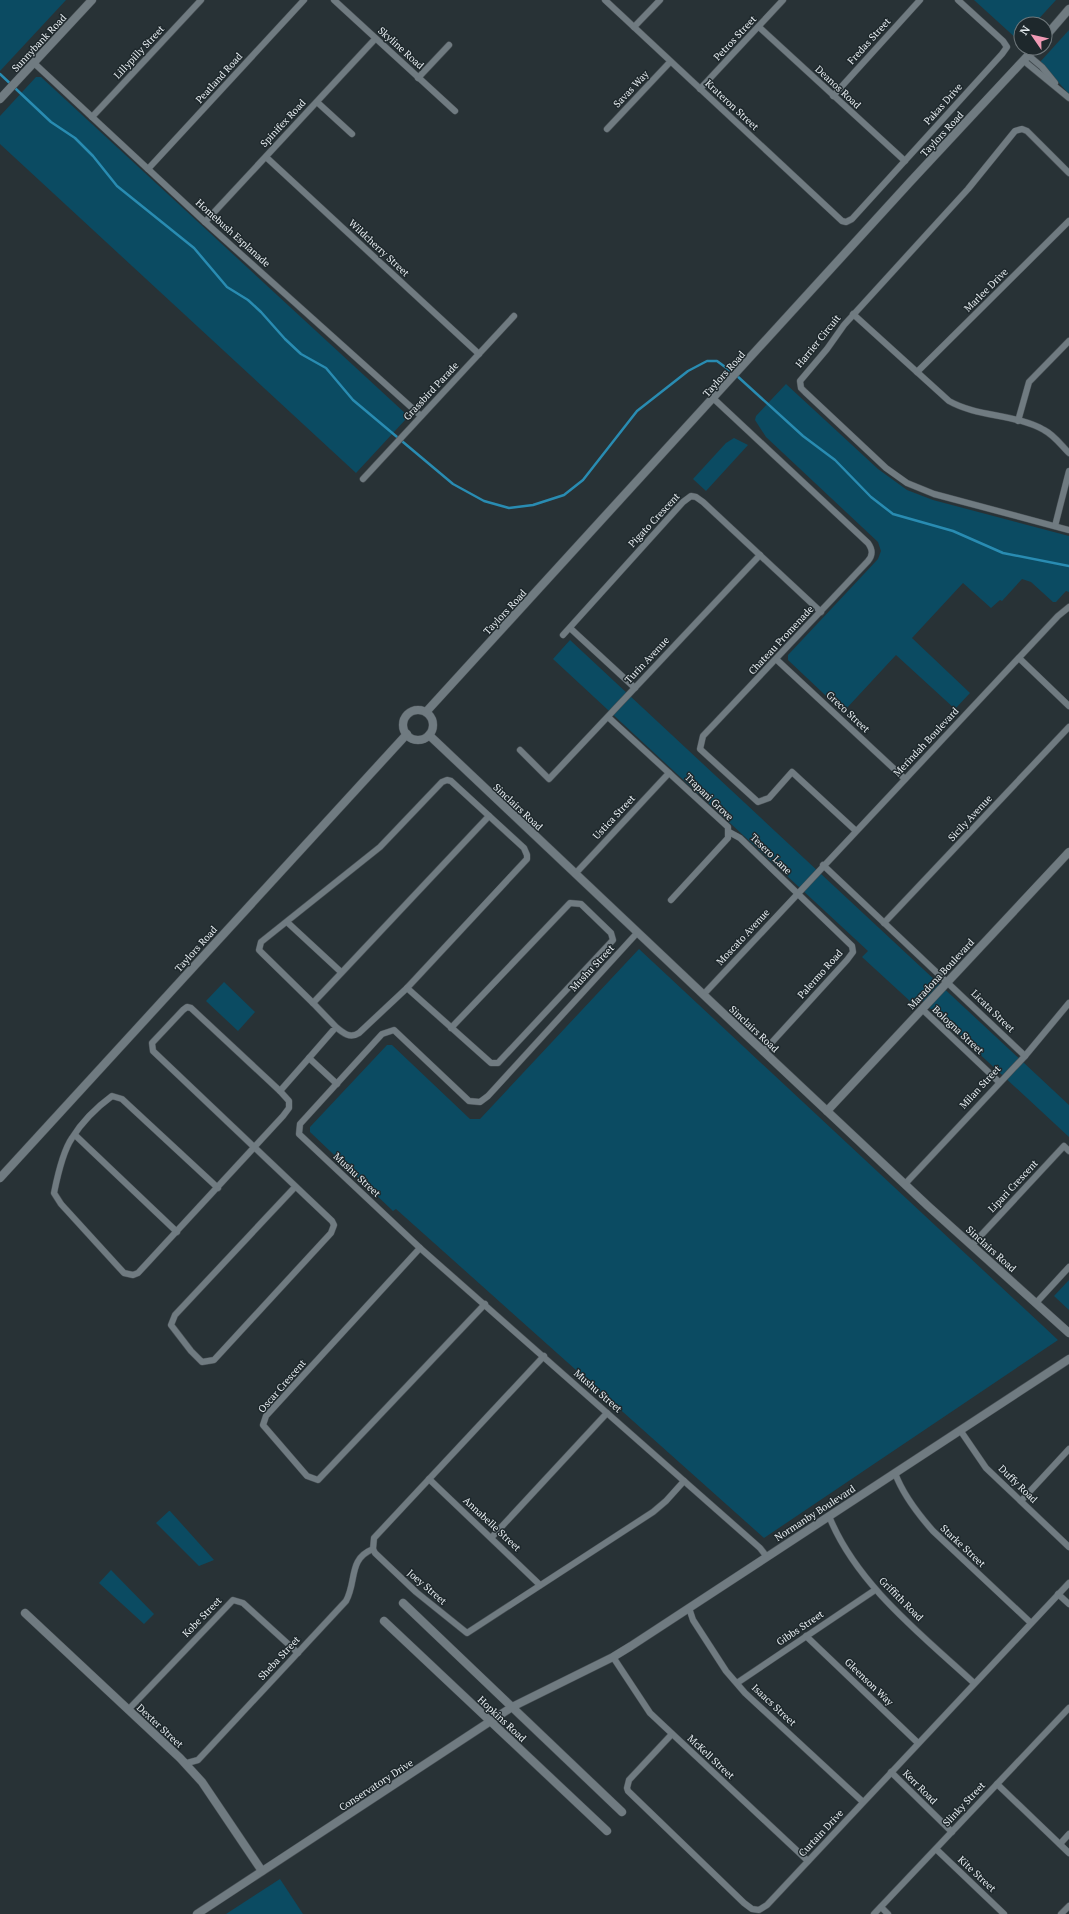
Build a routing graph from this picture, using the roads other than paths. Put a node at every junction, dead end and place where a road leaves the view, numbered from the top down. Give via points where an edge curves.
1 (92, 0) edge
2 (201, 0) edge
3 (304, 0) edge
4 (334, 0) edge
5 (605, 0) edge
6 (660, 0) edge
7 (784, 0) edge
8 (920, 0) edge
9 (958, 0) edge
10 (1069, 10) edge
11 (634, 27) junction
12 (759, 27) junction
13 (1053, 28) edge
14 (375, 38) junction
15 (449, 44) dead end
16 (1026, 58) joint
17 (670, 62) junction
18 (34, 63) junction
19 (418, 78) junction
20 (700, 89) junction
21 (833, 96) junction
22 (1069, 98) edge
23 (0, 99) edge
24 (317, 102) junction
25 (455, 111) dead end
26 (92, 117) junction
27 (607, 129) dead end
28 (352, 134) dead end
29 (266, 157) junction
30 (905, 161) junction
31 (148, 169) junction
32 (1069, 173) edge
33 (1069, 221) edge
34 (205, 222) junction
35 (846, 222) joint
36 (854, 314) junction
37 (514, 316) dead end
38 (1069, 341) edge
39 (479, 354) junction
40 (917, 372) junction
41 (714, 399) junction
42 (421, 416) junction
43 (1018, 421) junction
44 (1069, 453) edge
45 (1069, 471) edge
46 (363, 479) dead end
47 (1055, 526) junction
48 (1069, 530) edge
49 (760, 555) junction
50 (1069, 607) edge
51 (821, 612) junction
52 (570, 628) junction
53 (563, 635) dead end
54 (1018, 658) junction
55 (777, 660) junction
56 (635, 688) junction
57 (1069, 706) edge
58 (426, 712) junction
59 (608, 717) junction
60 (1069, 727) edge
61 (407, 734) junction
62 (429, 735) junction
63 (520, 750) dead end
64 (669, 773) junction
65 (905, 779) junction
66 (490, 816) junction
67 (856, 831) junction
68 (729, 832) junction
69 (1069, 852) edge
70 (823, 865) junction
71 (575, 874) junction
72 (798, 893) junction
73 (671, 900) dead end
74 (287, 922) junction
75 (884, 923) junction
76 (637, 933) junction
77 (341, 972) junction
78 (947, 982) junction
79 (408, 988) junction
80 (703, 995) junction
81 (313, 1003) junction
82 (1069, 1003) edge
83 (922, 1009) junction
84 (336, 1028) junction
85 (451, 1028) junction
86 (763, 1052) junction
87 (1025, 1056) junction
88 (310, 1058) junction
89 (999, 1082) junction
90 (337, 1084) junction
91 (280, 1091) junction
92 (827, 1111) junction
93 (74, 1135) junction
94 (254, 1147) junction
95 (1069, 1151) edge
96 (0, 1178) edge
97 (905, 1184) junction
98 (295, 1187) junction
99 (218, 1188) junction
100 (177, 1232) junction
101 (972, 1245) junction
102 (420, 1248) junction
103 (1069, 1267) edge
104 (1036, 1303) junction
105 (485, 1304) junction
106 (1069, 1333) edge
107 (544, 1356) junction
108 (1069, 1359) edge
109 (607, 1413) junction
110 (960, 1430) junction
111 (1069, 1449) edge
112 (894, 1473) junction
113 (429, 1479) junction
114 (684, 1481) junction
115 (1021, 1501) junction
116 (829, 1516) junction
117 (492, 1537) junction
118 (1069, 1547) edge
119 (372, 1550) junction
120 (767, 1557) junction
121 (1069, 1583) edge
122 (540, 1585) junction
123 (875, 1590) junction
124 (1058, 1594) junction
125 (403, 1603) dead end
126 (1069, 1604) edge
127 (689, 1608) junction
128 (25, 1613) dead end
129 (384, 1621) dead end
130 (1031, 1624) junction
131 (806, 1636) junction
132 (298, 1653) junction
133 (613, 1657) junction
134 (568, 1678) joint
135 (737, 1683) junction
136 (974, 1684) junction
137 (512, 1707) junction
138 (1069, 1708) edge
139 (128, 1710) junction
140 (490, 1721) junction
141 (672, 1734) junction
142 (918, 1743) junction
143 (180, 1758) junction
144 (891, 1772) junction
145 (997, 1784) junction
146 (863, 1802) junction
147 (622, 1812) dead end
148 (607, 1831) dead end
149 (952, 1832) junction
150 (1069, 1834) edge
151 (1060, 1844) junction
152 (936, 1849) junction
153 (1069, 1853) edge
154 (808, 1861) junction
155 (262, 1871) junction
156 (1069, 1906) edge
157 (881, 1907) junction
158 (197, 1914) edge
159 (874, 1914) edge
160 (888, 1914) edge
161 (1004, 1914) edge
162 (1061, 1914) edge

1 - 18 street, Sunnybank Road
2 - 26 street, Lillypilly Street
3 - 31 street, Peatland Road
4 - 14 street, Skyline Road
5 - 11 street, Krateron Street
6 - 11 street
7 - 12 street, Petros Street
8 - 21 street, Fredas Street
9 - 30 street, Pakas Drive via 1003,41 1006,47
10 - 13 street
11 - 17 street, Krateron Street
12 - 20 street, Petros Street
12 - 21 street, Deanos Road
14 - 19 street, Skyline Road
14 - 24 street, Spinifex Road
15 - 19 street
16 - 22 street
16 - 41 street, Taylors Road
17 - 20 street, Krateron Street
17 - 27 street, Savas Way
18 - 23 street, Sunnybank Road
18 - 26 street, Homebush Esplanade
19 - 25 street, Skyline Road
20 - 35 street, Krateron Street
21 - 30 street, Deanos Road
24 - 28 street
24 - 29 street, Spinifex Road
26 - 31 street, Homebush Esplanade
29 - 34 street, Spinifex Road
29 - 39 street, Wildcherry Street
30 - 35 street, Pakas Drive via 852,219
31 - 34 street, Homebush Esplanade
32 - 36 street, Harrier Circuit via 1028,132 1022,129 1015,131 968,189
33 - 40 street, Marlee Drive
34 - 42 street, Homebush Esplanade
36 - 40 street
36 - 47 street, Harrier Circuit via 801,379 800,385 805,392 886,468 908,483 934,494
37 - 39 street, Grassbird Parade
38 - 43 street via 1029,382
39 - 42 street, Grassbird Parade
40 - 43 street via 955,405
41 - 51 street, Chateau Promenade via 872,548 871,557
41 - 58 street, Taylors Road
42 - 46 street, Grassbird Parade
43 - 44 street via 1043,430
45 - 47 street
47 - 48 street, Harrier Circuit
49 - 51 street, Pigato Crescent
49 - 52 street, Pigato Crescent via 703,502 691,496 678,507
49 - 56 street, Turin Avenue
50 - 54 street, Merindah Boulevard
51 - 55 street, Chateau Promenade
52 - 53 street, Pigato Crescent
52 - 56 street
54 - 57 street
54 - 65 street, Merindah Boulevard
55 - 65 street, Greco Street
55 - 67 street, Chateau Promenade via 703,736 700,749 758,802 769,798 792,772
56 - 59 street, Turin Avenue
58 - 61 street via 417,710 408,714 404,726
58 - 62 street via 433,721
59 - 63 street, Turin Avenue via 549,779
59 - 64 street, Trapani Grove
60 - 75 street, Sicily Avenue
61 - 62 street via 420,739
61 - 96 street, Taylors Road
62 - 71 street, Sinclairs Road
64 - 68 street, Trapani Grove via 728,827
64 - 71 street, Ustica Street
65 - 67 street, Merindah Boulevard
66 - 74 street via 454,783 447,780 442,782 390,838
66 - 77 street
66 - 79 street via 524,848 527,859
67 - 70 street, Merindah Boulevard
68 - 72 street, Tesero Lane via 740,838
68 - 73 street, Trapani Grove via 728,838
69 - 78 street, Maradona Boulevard
70 - 72 street, Merindah Boulevard
70 - 75 street, Licata Street
71 - 76 street, Sinclairs Road
72 - 80 street, Moscato Avenue
72 - 86 street, Palermo Road via 852,946 853,952
74 - 77 street
74 - 81 street via 264,938 259,950
75 - 78 street, Licata Street
76 - 80 street, Sinclairs Road
76 - 90 street, Mushu Street via 480,1102 469,1101 394,1030 382,1034
77 - 81 street
78 - 83 street, Maradona Boulevard
78 - 87 street, Licata Street
79 - 84 street via 355,1036 345,1034
79 - 85 street
80 - 86 street, Sinclairs Road
81 - 84 street
82 - 87 street, Milan Street
83 - 89 street, Bologna Street
83 - 92 street, Maradona Boulevard
84 - 88 street
85 - 85 street via 491,1063 498,1063 613,940 611,933 581,904 570,903
86 - 92 street, Sinclairs Road
87 - 89 street, Milan Street
88 - 90 street
88 - 91 street
89 - 97 street, Milan Street
90 - 102 street, Mushu Street via 300,1124 299,1134
91 - 94 street via 289,1101 288,1108
91 - 94 street via 191,1008 183,1010 152,1043 153,1051
92 - 97 street, Sinclairs Road
93 - 99 street via 100,1105 112,1096 122,1099
93 - 100 street
93 - 100 street via 54,1193 124,1273 138,1273
94 - 98 street
94 - 99 street
95 - 101 street, Lipari Crescent via 1064,1146
97 - 101 street, Sinclairs Road
98 - 98 street via 332,1221 334,1225 331,1233 214,1360 202,1362 190,1351 171,1325 175,1315
99 - 100 street
101 - 104 street, Sinclairs Road
102 - 105 street, Mushu Street
102 - 105 street, Oscar Crescent via 266,1416 263,1425 307,1476 318,1480
103 - 104 street
104 - 106 street, Sinclairs Road
105 - 107 street, Mushu Street
107 - 109 street, Mushu Street
107 - 113 street
108 - 110 street, Normanby Boulevard
109 - 114 street, Mushu Street
109 - 117 street
110 - 112 street, Normanby Boulevard
110 - 115 street, Duffy Road via 986,1468
111 - 115 street
112 - 116 street, Normanby Boulevard
112 - 130 street, Starke Street via 918,1515
113 - 117 street, Annabelle Street
113 - 119 street via 374,1538
114 - 120 street, Mushu Street
114 - 122 street, Joey Street via 653,1512
115 - 118 street, Duffy Road
116 - 120 street, Normanby Boulevard
116 - 123 street, Griffith Road via 833,1527
117 - 122 street, Annabelle Street
119 - 122 street, Joey Street via 416,1592 467,1633
119 - 132 street, Sheba Street via 358,1559 350,1595 346,1601
120 - 127 street, Normanby Boulevard
121 - 124 street, Curtain Drive
123 - 131 street, Gibbs Street
123 - 136 street, Griffith Road
124 - 126 street
124 - 130 street, Curtain Drive
125 - 137 street, Hopkins Road
127 - 133 street, Normanby Boulevard
127 - 135 street, Isaacs Street via 693,1620 726,1671
128 - 139 street, Dexter Street
129 - 140 street, Hopkins Road
130 - 136 street, Curtain Drive
131 - 135 street, Gibbs Street
131 - 142 street, Gleenson Way
132 - 139 street, Kobe Street via 243,1603 233,1600
132 - 143 street, Sheba Street via 198,1760 193,1763
133 - 134 street, Normanby Boulevard
133 - 141 street, McKell Street via 650,1713
134 - 137 street, Conservatory Drive
135 - 146 street, Isaacs Street
136 - 142 street, Curtain Drive
137 - 140 street, Conservatory Drive
137 - 147 street, Hopkins Road
138 - 145 street, Slinky Street
139 - 143 street, Dexter Street
140 - 148 street, Hopkins Road
140 - 155 street, Conservatory Drive
141 - 154 street, McKell Street
141 - 154 street, Curtain Drive via 629,1780 626,1788 744,1903 755,1910 763,1908
142 - 144 street, Curtain Drive
143 - 155 street, Dexter Street via 202,1782
144 - 146 street, Curtain Drive
144 - 149 street, Kerr Road
145 - 149 street, Slinky Street
145 - 151 street
146 - 154 street, Curtain Drive
149 - 152 street, Slinky Street
150 - 151 street
151 - 153 street
152 - 157 street, Slinky Street
152 - 161 street, Kite Street
155 - 158 street, Conservatory Drive
156 - 162 street
157 - 159 street, Slinky Street
157 - 160 street

